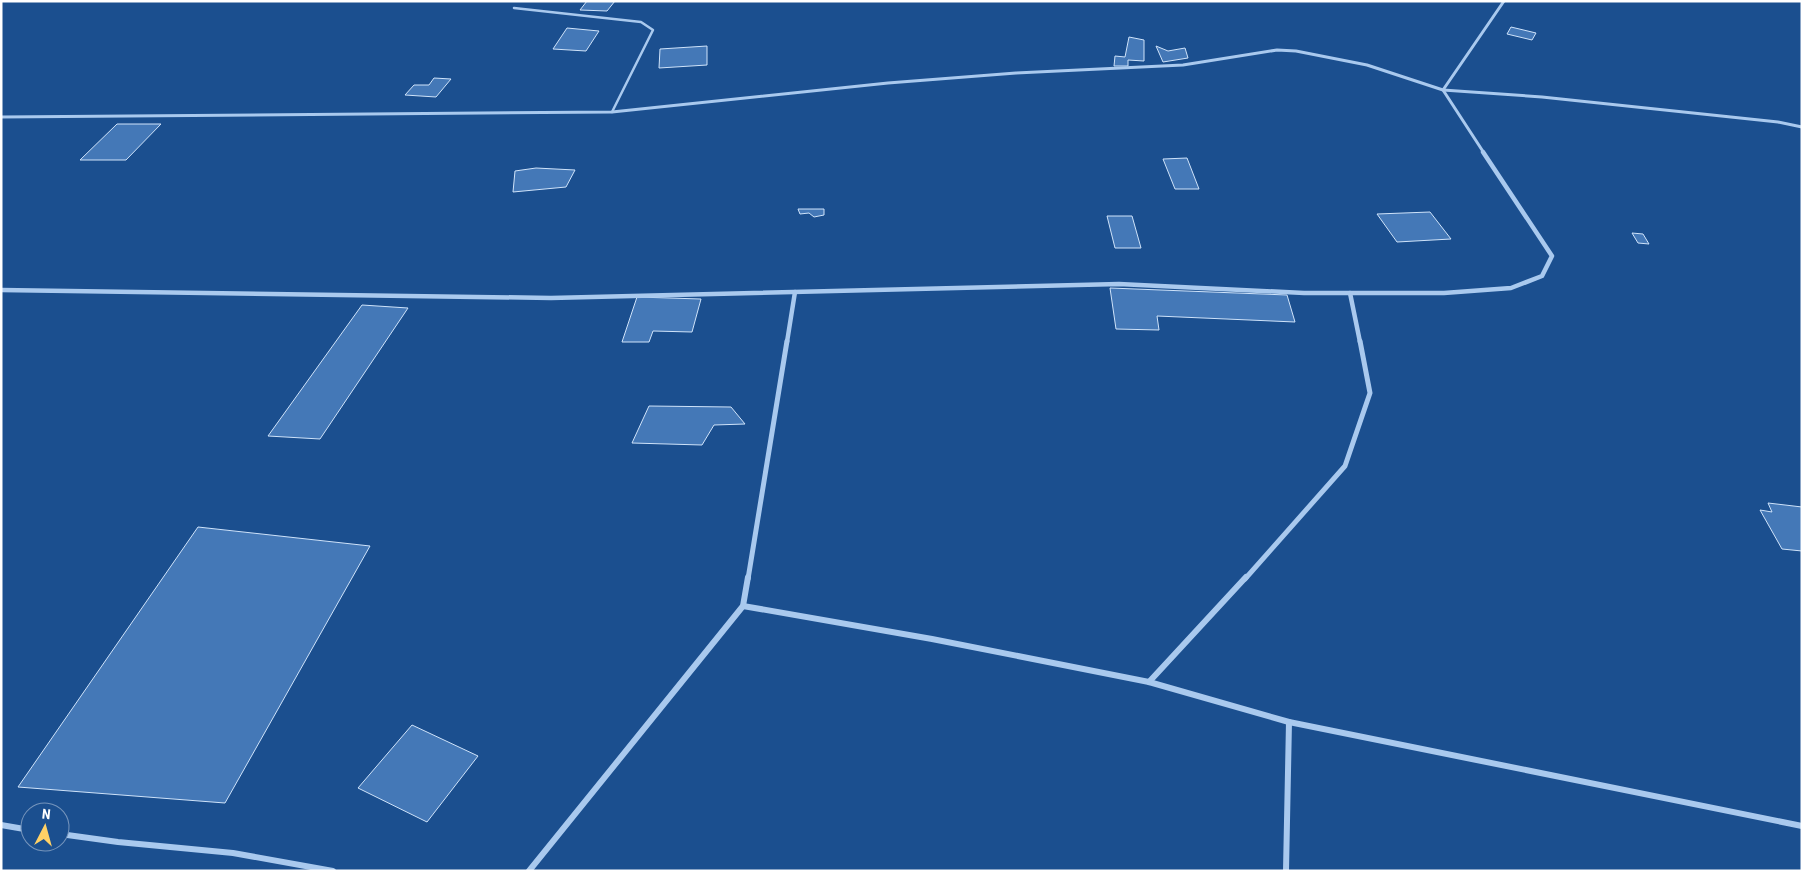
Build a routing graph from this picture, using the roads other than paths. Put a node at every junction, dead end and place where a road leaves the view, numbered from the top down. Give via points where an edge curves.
1 (1504, 1) edge
2 (514, 8) dead end
3 (1443, 90) junction
4 (612, 112) junction
5 (1, 117) edge
6 (1802, 127) edge
7 (1, 290) edge
8 (795, 292) junction
9 (1350, 293) junction
10 (743, 606) junction
11 (1149, 682) junction
12 (1289, 722) junction
13 (1, 826) edge
14 (1802, 826) edge
15 (20, 829) edge
16 (70, 835) edge
17 (333, 871) edge
18 (529, 871) edge
19 (1286, 871) edge

1 - 3 street
2 - 4 lane via 641,22 653,30
3 - 4 street via 1366,65 1277,50 1183,65 888,83
3 - 6 street via 1552,98
3 - 9 street via 1552,256 1542,276 1511,288 1444,293
4 - 5 street
7 - 8 street via 551,298
8 - 9 street via 1119,284
8 - 10 street
9 - 11 street via 1370,393 1345,466
10 - 11 street
10 - 18 street
11 - 12 street
12 - 14 street
12 - 19 street
13 - 15 street
16 - 17 street via 233,853

